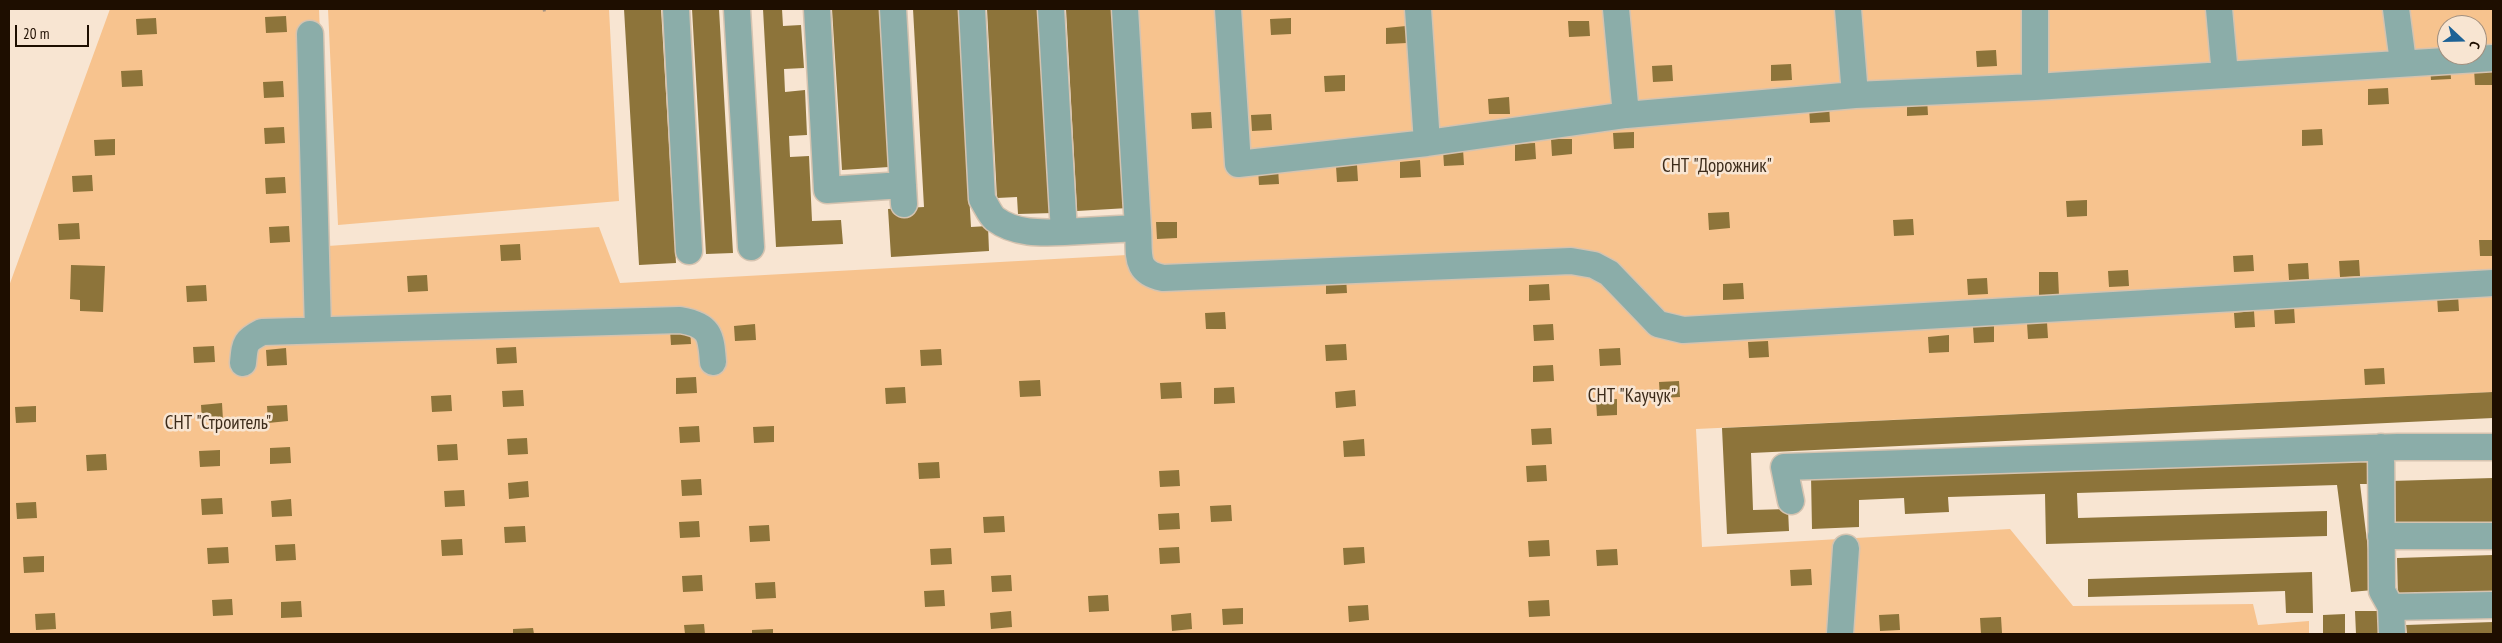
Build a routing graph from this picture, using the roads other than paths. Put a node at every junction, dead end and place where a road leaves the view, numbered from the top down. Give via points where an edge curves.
1 (676, 9) edge
2 (737, 9) edge
3 (817, 9) edge
4 (893, 9) edge
5 (972, 9) edge
6 (1052, 9) edge
7 (1125, 9) edge
8 (1228, 9) edge
9 (1418, 9) edge
10 (1616, 9) edge
11 (1848, 9) edge
12 (2034, 9) edge
13 (2219, 9) edge
14 (2396, 9) edge
15 (310, 34) dead end
16 (2493, 58) edge
17 (2403, 62) junction
18 (2225, 75) junction
19 (2035, 87) junction
20 (1855, 94) junction
21 (1626, 116) junction
22 (1427, 143) junction
23 (1138, 228) junction
24 (1064, 232) junction
25 (751, 248) dead end
26 (689, 251) dead end
27 (2493, 283) edge
28 (318, 330) junction
29 (713, 362) dead end
30 (243, 363) dead end
31 (2493, 447) edge
32 (2381, 448) junction
33 (1791, 501) dead end
34 (2382, 536) junction
35 (2493, 536) edge
36 (1846, 548) dead end
37 (2493, 605) edge
38 (2392, 607) junction
39 (1840, 634) edge
40 (2392, 634) edge

1 - 26 lane
2 - 25 lane
3 - 4 lane via 827,190 903,195
5 - 24 lane via 982,199 994,219 1012,228 1033,233
6 - 24 lane
7 - 23 lane
8 - 22 lane via 1238,164
9 - 22 lane
10 - 21 lane
11 - 20 lane
12 - 19 lane
13 - 18 lane
14 - 17 lane
15 - 28 lane
16 - 17 lane
17 - 18 lane
18 - 19 lane
19 - 20 lane
20 - 21 lane
21 - 22 lane
23 - 24 lane
23 - 27 lane via 1141,266 1148,275 1163,278 1571,261 1594,265 1609,273 1658,324 1684,330
28 - 29 lane via 680,320 695,322 706,329 712,340
28 - 30 lane via 262,332 244,345
31 - 32 lane
32 - 33 lane via 1784,467
32 - 34 lane
34 - 35 lane
34 - 38 lane via 2382,591
36 - 39 lane
37 - 38 lane
38 - 40 lane

